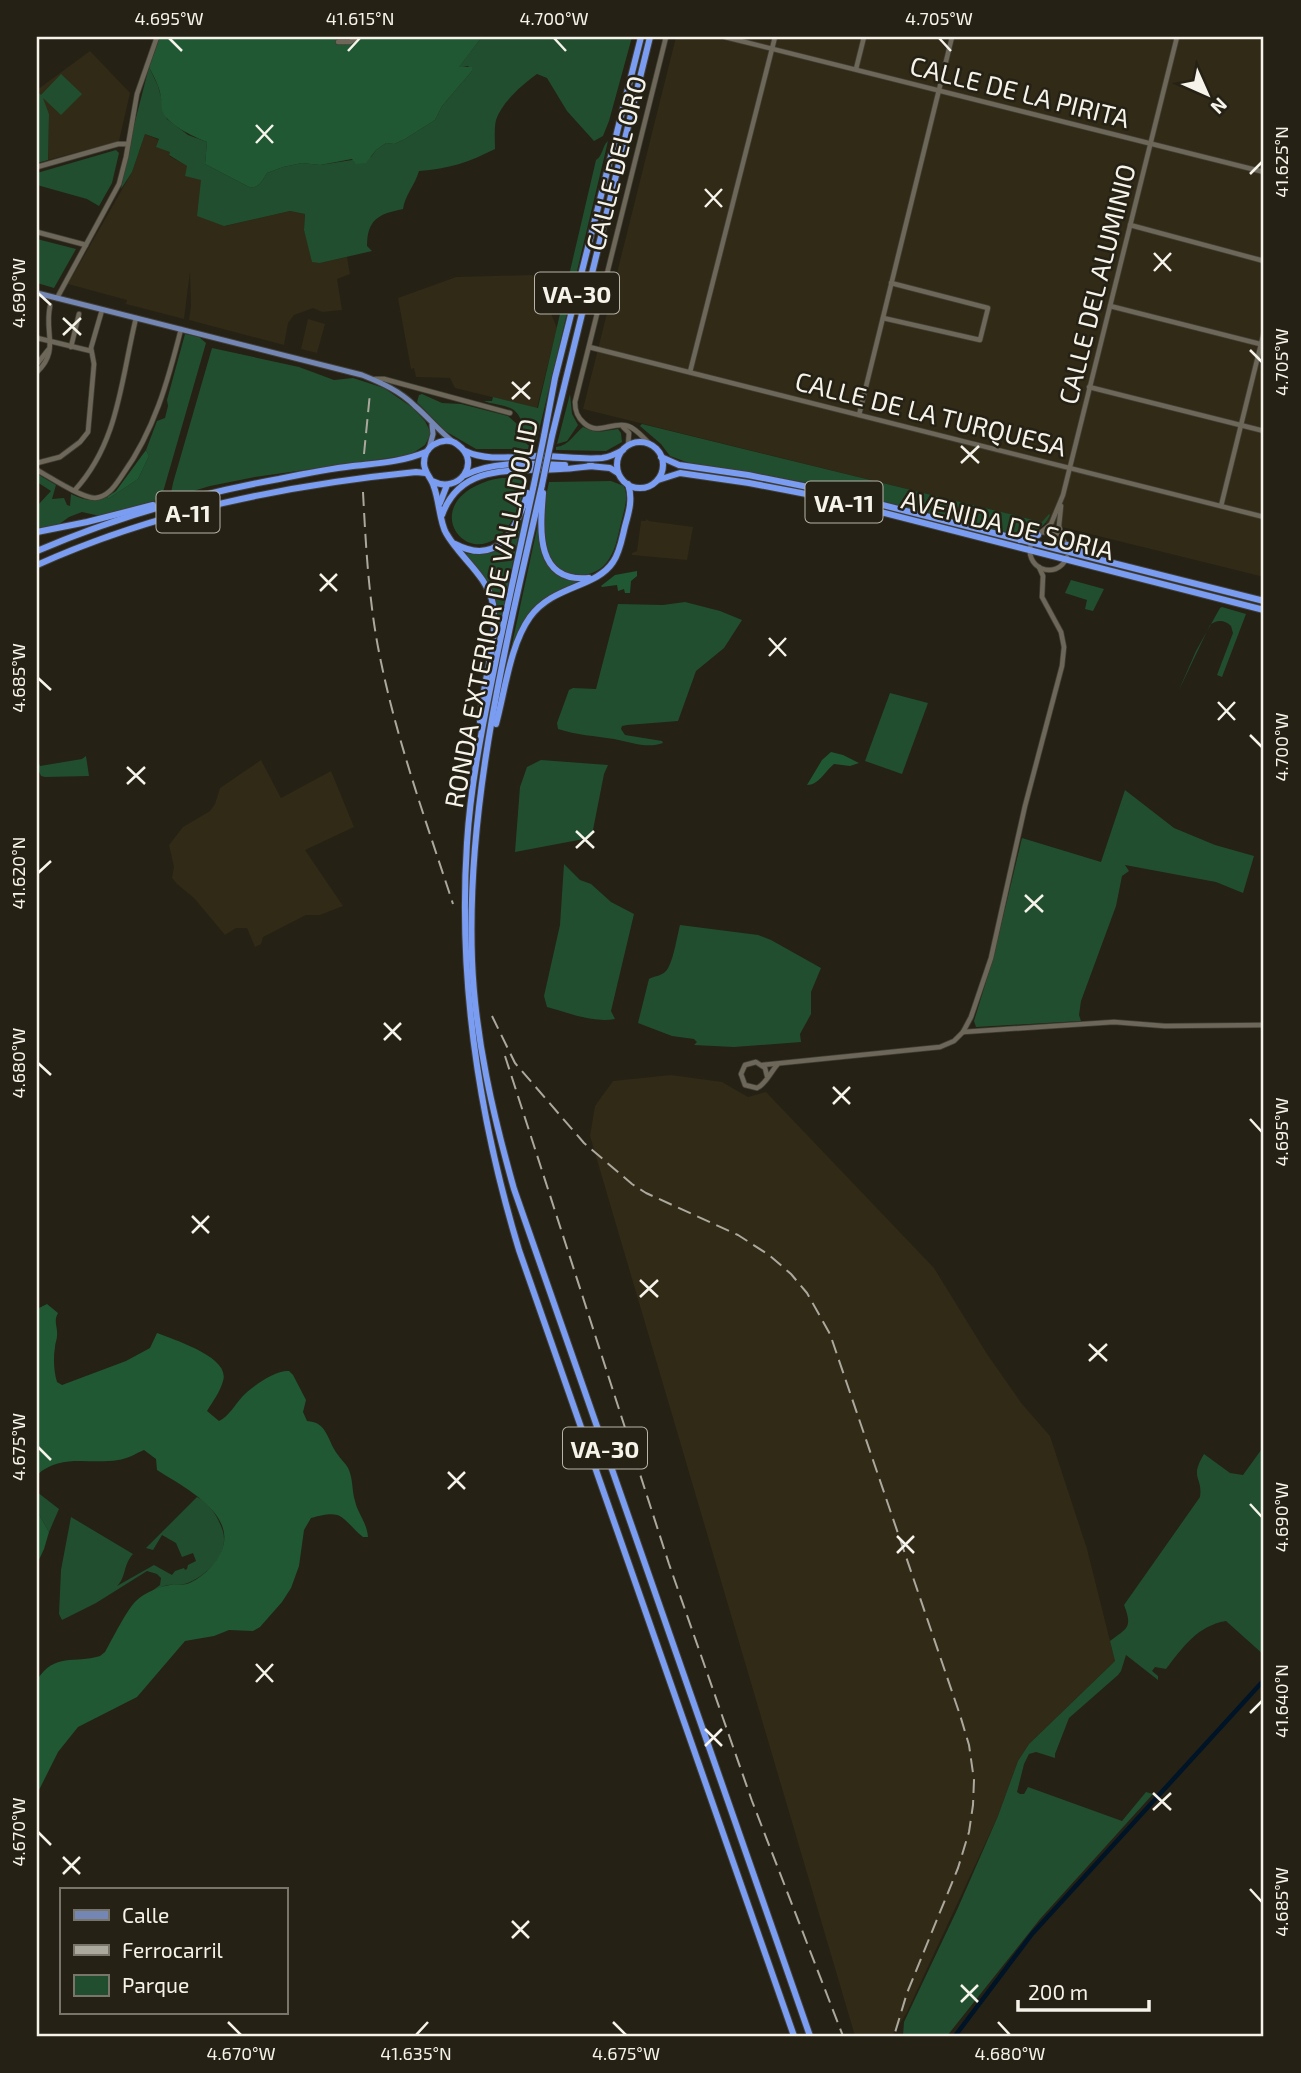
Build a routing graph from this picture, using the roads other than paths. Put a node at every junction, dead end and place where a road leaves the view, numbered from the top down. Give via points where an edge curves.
1 (157, 37) edge
2 (358, 37) edge
3 (641, 37) edge
4 (650, 37) edge
5 (666, 37) edge
6 (725, 37) edge
7 (775, 37) edge
8 (864, 37) edge
9 (952, 37) edge
10 (1177, 37) edge
11 (338, 42) dead end
12 (772, 48) junction
13 (856, 69) junction
14 (940, 90) junction
15 (128, 144) junction
16 (1151, 144) junction
17 (37, 167) edge
18 (1264, 172) edge
19 (1130, 225) junction
20 (37, 232) edge
21 (86, 245) junction
22 (1264, 261) edge
23 (891, 283) junction
24 (37, 293) edge
25 (57, 299) junction
26 (50, 306) dead end
27 (1110, 306) junction
28 (102, 310) junction
29 (79, 314) dead end
30 (136, 318) junction
31 (883, 318) junction
32 (181, 329) junction
33 (1264, 332) edge
34 (37, 338) edge
35 (52, 342) junction
36 (1263, 345) edge
37 (71, 347) junction
38 (589, 347) junction
39 (91, 351) junction
40 (37, 364) edge
41 (37, 372) edge
42 (690, 372) junction
43 (374, 380) junction
44 (1089, 387) junction
45 (418, 389) junction
46 (410, 401) junction
47 (510, 413) dead end
48 (859, 415) junction
49 (430, 422) junction
50 (619, 425) junction
51 (1241, 425) junction
52 (1264, 431) edge
53 (548, 436) junction
54 (454, 442) junction
55 (650, 444) junction
56 (625, 448) junction
57 (427, 450) junction
58 (465, 451) junction
59 (661, 457) junction
60 (37, 464) edge
61 (592, 466) junction
62 (1069, 468) junction
63 (37, 470) edge
64 (426, 473) junction
65 (618, 473) junction
66 (464, 476) junction
67 (658, 480) junction
68 (432, 481) junction
69 (447, 485) junction
70 (538, 485) junction
71 (628, 485) junction
72 (647, 487) junction
73 (75, 490) junction
74 (203, 495) junction
75 (1061, 499) junction
76 (440, 503) junction
77 (1221, 506) junction
78 (629, 509) junction
79 (441, 517) junction
80 (1264, 517) edge
81 (37, 532) edge
82 (1040, 534) junction
83 (1020, 540) junction
84 (453, 543) junction
85 (1030, 546) junction
86 (1066, 549) junction
87 (37, 551) edge
88 (37, 565) edge
89 (1039, 567) junction
90 (1049, 570) junction
91 (601, 574) junction
92 (1042, 576) junction
93 (1264, 601) edge
94 (1264, 610) edge
95 (481, 733) junction
96 (488, 753) junction
97 (1264, 1025) edge
98 (963, 1032) junction
99 (762, 1065) junction
100 (777, 1065) junction
101 (767, 1076) junction
102 (794, 2036) edge
103 (810, 2036) edge

1 - 15 street via 137,94
2 - 11 street
3 - 53 highway, RONDA EXTERIOR DE VALLADOLID / VA-30 via 555,378
4 - 53 highway, RONDA EXTERIOR DE VALLADOLID / VA-30
5 - 38 street, CALLE DEL ORO
6 - 12 street, CALLE DE LA PIRITA
7 - 12 street
8 - 13 street
9 - 14 street
10 - 16 street, CALLE DEL ALUMINIO
12 - 13 street, CALLE DE LA PIRITA
12 - 42 street
13 - 14 street, CALLE DE LA PIRITA
14 - 16 street, CALLE DE LA PIRITA
14 - 23 street
15 - 17 street
15 - 21 street via 119,184
16 - 18 street, CALLE DE LA PIRITA
16 - 19 street, CALLE DEL ALUMINIO
19 - 22 street
19 - 27 street, CALLE DEL ALUMINIO
20 - 21 street
21 - 25 street
23 - 31 street
23 - 31 street via 988,308 980,340
24 - 25 main road
25 - 28 main road
26 - 35 street
27 - 36 street
27 - 44 street, CALLE DEL ALUMINIO
28 - 30 main road
28 - 39 street
29 - 37 street
30 - 32 main road
30 - 73 street via 113,425 94,465
31 - 48 street
32 - 43 main road
32 - 73 street via 162,399 132,461 105,495 93,498
33 - 36 street
34 - 35 street
35 - 37 street
35 - 40 street
35 - 41 street via 51,352
36 - 51 street
37 - 39 street
38 - 42 street, CALLE DE LA TURQUESA
38 - 50 street, CALLE DEL ORO via 576,397 577,414 593,428
39 - 60 street via 88,432 60,457
42 - 48 street, CALLE DE LA TURQUESA
43 - 45 street
43 - 46 main road
44 - 51 street
44 - 62 street, CALLE DEL ALUMINIO
45 - 46 street
45 - 47 street
46 - 49 main road
48 - 62 street, CALLE DE LA TURQUESA
49 - 54 main road
49 - 57 main road via 433,434
50 - 55 street, CALLE DEL ORO via 631,427
50 - 56 street via 629,433
51 - 52 street
51 - 77 street
53 - 70 highway, RONDA EXTERIOR DE VALLADOLID / VA-30, bridge
54 - 57 highway via 439,442
54 - 58 highway
55 - 56 highway via 640,442
55 - 59 highway
56 - 58 highway via 594,458 492,457
56 - 65 highway
57 - 64 highway
57 - 74 highway, A-11 via 404,461 352,466
58 - 66 highway via 468,464
59 - 67 highway
59 - 83 highway, AVENIDA DE SORIA / VA-11 via 678,465 823,490
61 - 65 highway
61 - 66 highway via 497,465
61 - 79 highway via 487,473 450,498
62 - 75 street, CALLE DEL ALUMINIO
62 - 77 street, CALLE DE LA TURQUESA
63 - 73 street
64 - 68 highway
64 - 88 highway, A-11 via 345,479 266,493 152,522
65 - 71 highway
66 - 69 highway
67 - 72 highway, VA-11
67 - 85 highway, AVENIDA DE SORIA / VA-11 via 680,473 791,490
68 - 69 highway
68 - 76 highway
69 - 76 highway
70 - 84 highway via 505,541 495,548 475,551
70 - 91 highway via 544,493 542,547 548,561 573,577
70 - 95 highway, RONDA EXTERIOR DE VALLADOLID / VA-30
70 - 96 highway, RONDA EXTERIOR DE VALLADOLID / VA-30
71 - 72 highway
71 - 78 highway
72 - 78 highway
74 - 81 highway
74 - 87 highway, A-11
75 - 82 street, CALLE DEL ALUMINIO via 1051,524
75 - 86 street, CALLE DEL ALUMINIO via 1059,519
76 - 79 highway
77 - 80 street, CALLE DE LA TURQUESA
78 - 91 highway via 619,551
79 - 84 highway
82 - 83 highway
82 - 85 street, CALLE DEL ALUMINIO
82 - 86 street via 1051,532
83 - 85 highway, AVENIDA DE SORIA / VA-11
84 - 95 highway via 481,577 495,617 482,694
85 - 86 highway, AVENIDA DE SORIA / VA-11
85 - 89 street via 1031,558
86 - 90 street via 1062,566
86 - 93 highway, AVENIDA DE SORIA
86 - 94 highway, AVENIDA DE SORIA / VA-11
89 - 90 street
89 - 92 street
90 - 92 street
91 - 96 highway via 551,597 525,625
92 - 98 street via 1042,597 1061,632 1062,666 991,958
95 - 102 highway, RONDA EXTERIOR DE VALLADOLID / VA-30 via 467,842 464,914 479,1083 497,1169 519,1250
96 - 103 highway, RONDA EXTERIOR DE VALLADOLID / VA-30 via 475,845 472,961 497,1126 534,1247
97 - 98 street via 1114,1022
98 - 100 street via 940,1046
99 - 100 street
99 - 101 street
99 - 101 street via 745,1065 742,1081 757,1088
100 - 101 street

